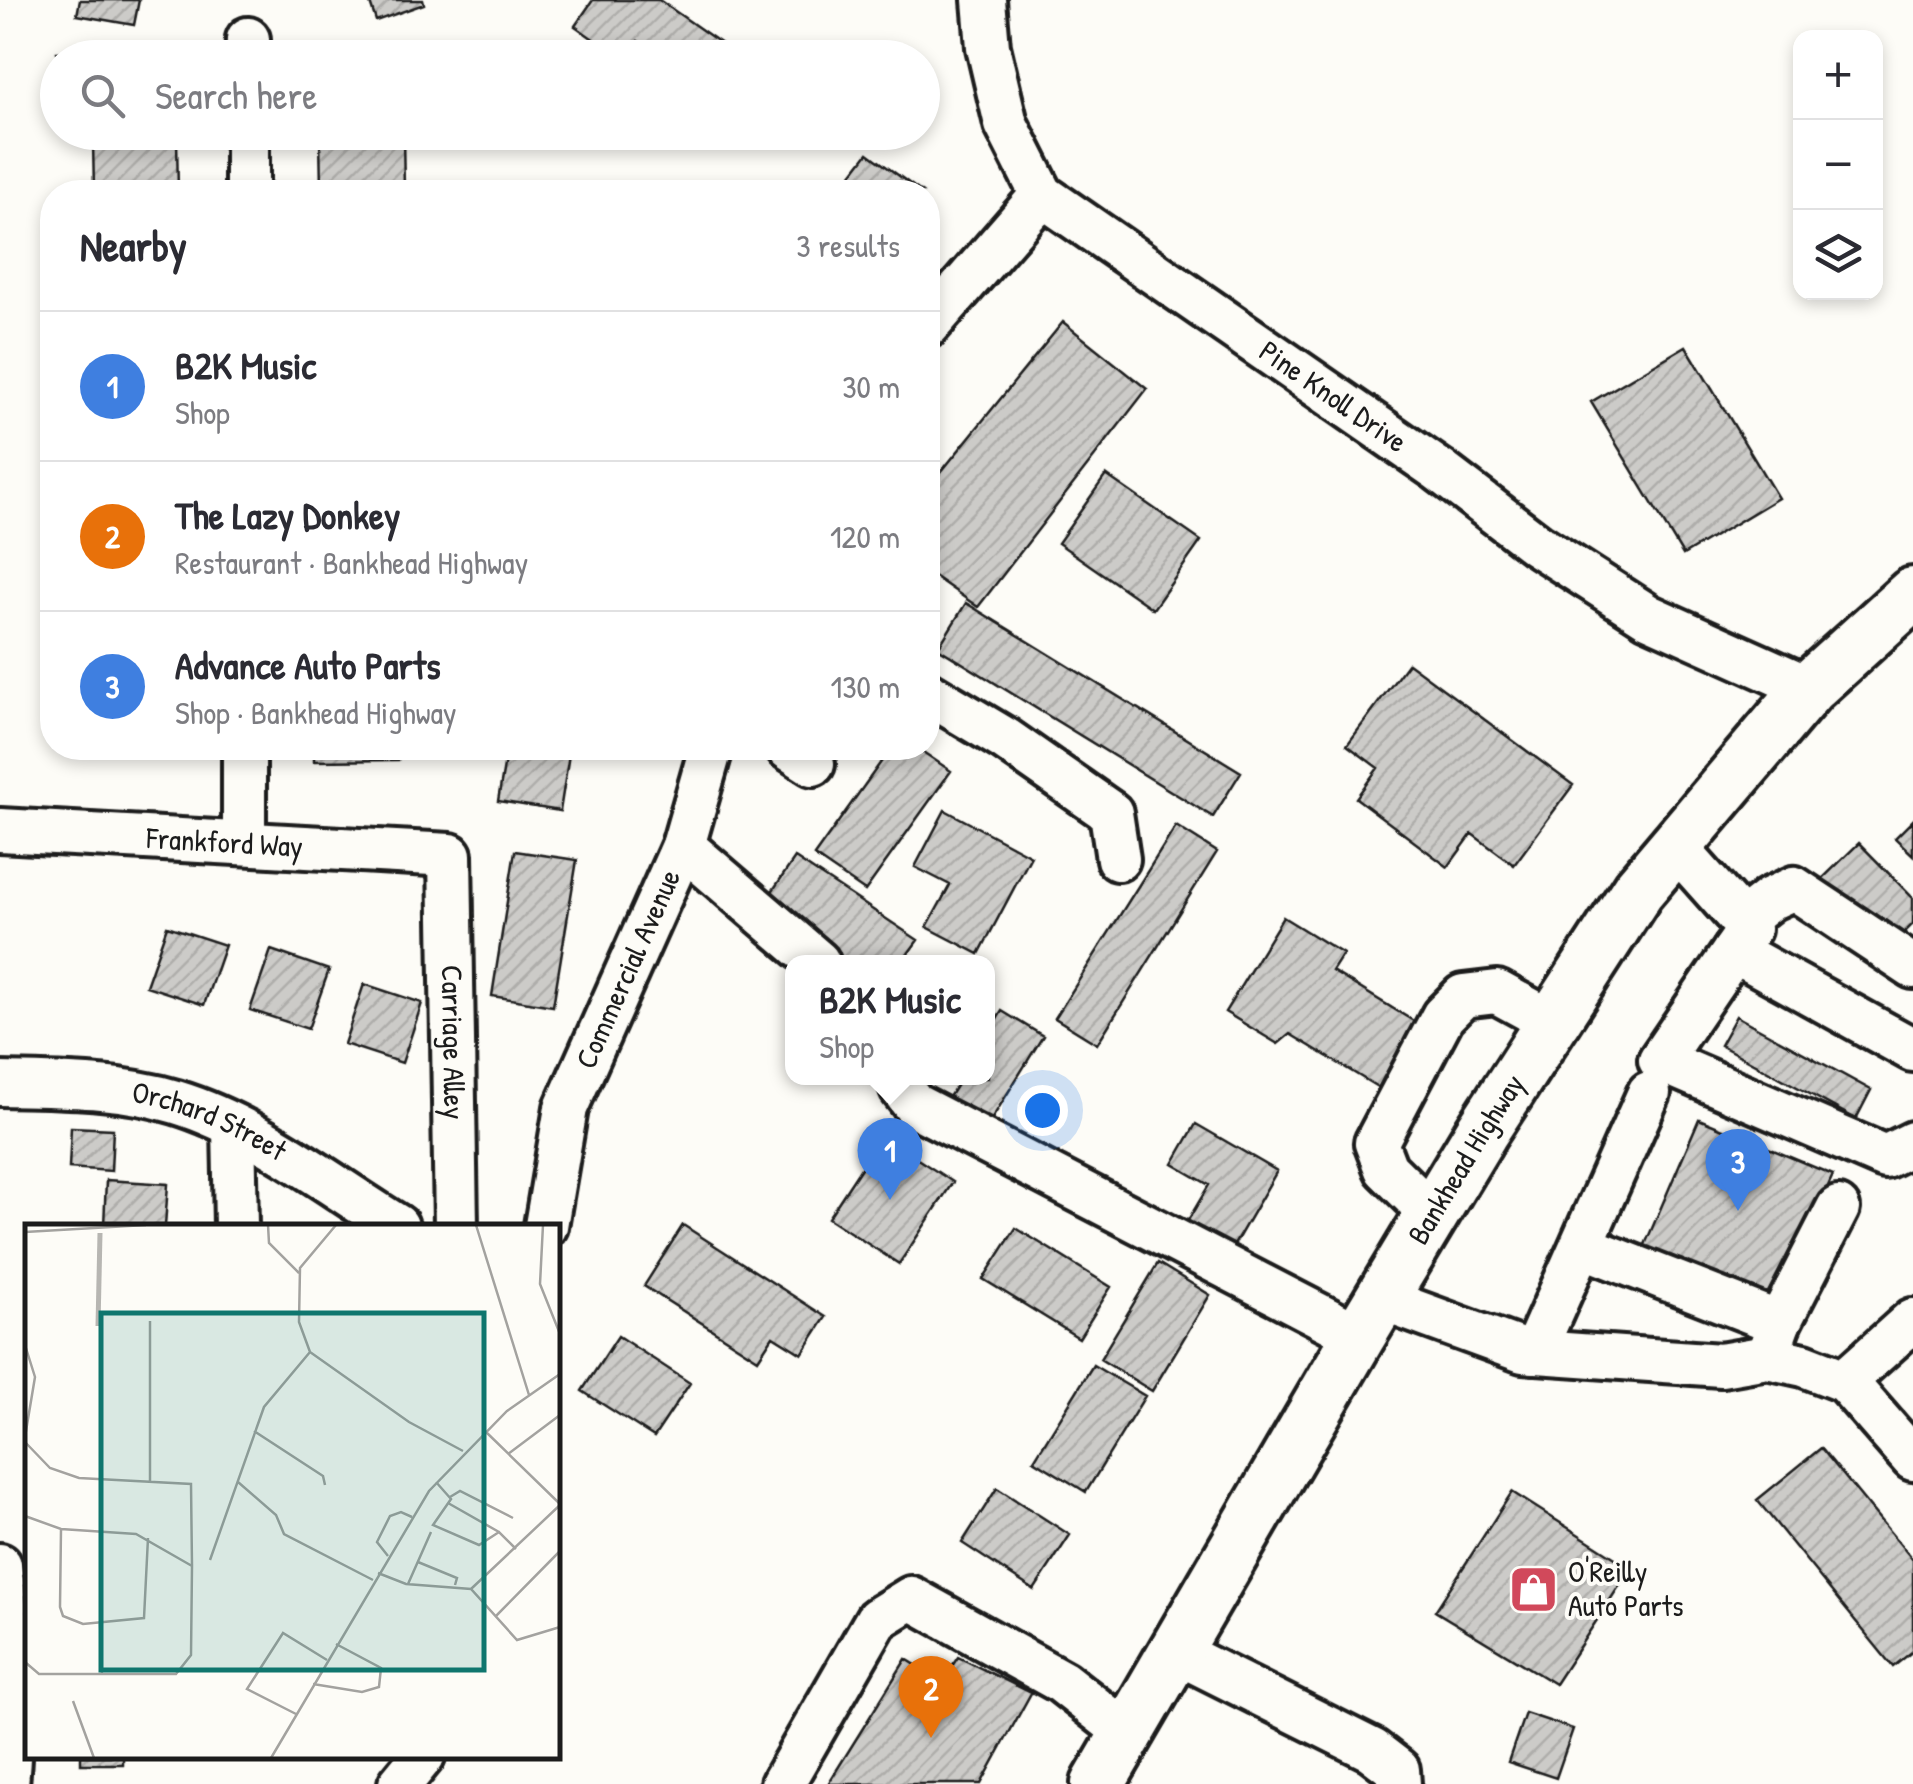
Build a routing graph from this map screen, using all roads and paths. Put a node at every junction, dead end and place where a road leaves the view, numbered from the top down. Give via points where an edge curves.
1 (984, 0) edge
2 (247, 150) edge
3 (247, 180) edge
4 (1042, 194) junction
5 (940, 312) edge
6 (1913, 594) edge
7 (1809, 688) junction
8 (940, 700) edge
9 (244, 760) edge
10 (707, 760) edge
11 (0, 830) edge
12 (244, 844) junction
13 (682, 846) junction
14 (1675, 846) junction
15 (450, 855) joint
16 (1118, 860) dead end
17 (1738, 936) junction
18 (810, 955) edge
19 (1913, 967) edge
20 (1552, 1022) junction
21 (1913, 1050) edge
22 (0, 1084) edge
23 (902, 1085) edge
24 (1650, 1093) dead end
25 (234, 1126) junction
26 (1913, 1143) edge
27 (547, 1208) edge
28 (1838, 1208) dead end
29 (1432, 1214) junction
30 (236, 1224) edge
31 (394, 1224) edge
32 (456, 1224) edge
33 (1582, 1246) junction
34 (1370, 1317) junction
35 (1913, 1320) edge
36 (1773, 1340) junction
37 (1534, 1352) junction
38 (1845, 1380) junction
39 (1913, 1459) edge
40 (0, 1565) edge
41 (1174, 1651) junction
42 (1127, 1734) junction
43 (421, 1759) edge
44 (7, 1784) edge
45 (400, 1784) edge
46 (782, 1784) edge
47 (1098, 1784) edge
48 (1399, 1784) edge

1 - 4 street, Pine Knoll Drive via 1006,124
2 - 3 street
4 - 5 street
4 - 7 street, Pine Knoll Drive via 1536,544 1648,616
6 - 7 main road, Bankhead Highway
7 - 14 main road, Bankhead Highway
8 - 16 street via 1111,813
9 - 12 street
10 - 13 street, Commercial Avenue
11 - 12 street, Frankford Way
12 - 15 street, Frankford Way
13 - 18 street
13 - 27 street, Commercial Avenue via 566,1108
14 - 17 street
14 - 20 main road, Bankhead Highway via 1638,890
15 - 32 street, Carriage Alley
17 - 19 street via 1770,898 1794,888
17 - 21 street
17 - 26 street via 1660,1060 1885,1157
20 - 29 main road, Bankhead Highway
20 - 29 street via 1497,992 1462,996 1443,1016 1376,1143 1386,1169
22 - 25 street, Orchard Street via 82,1086 175,1102
23 - 34 street via 914,1104
24 - 33 street
25 - 30 street
25 - 31 street, Orchard Street
28 - 36 street
29 - 34 main road, Bankhead Highway
33 - 36 street
33 - 37 street
34 - 37 street
34 - 41 main road, Bankhead Highway
35 - 38 street
36 - 37 street via 1721,1364
36 - 38 street
38 - 39 street
40 - 44 street via 11,1636
41 - 42 main road, Bankhead Highway
41 - 48 street via 1372,1750 1398,1770
42 - 46 street via 1062,1682 910,1598 877,1618
42 - 47 main road, Bankhead Highway
43 - 45 street

